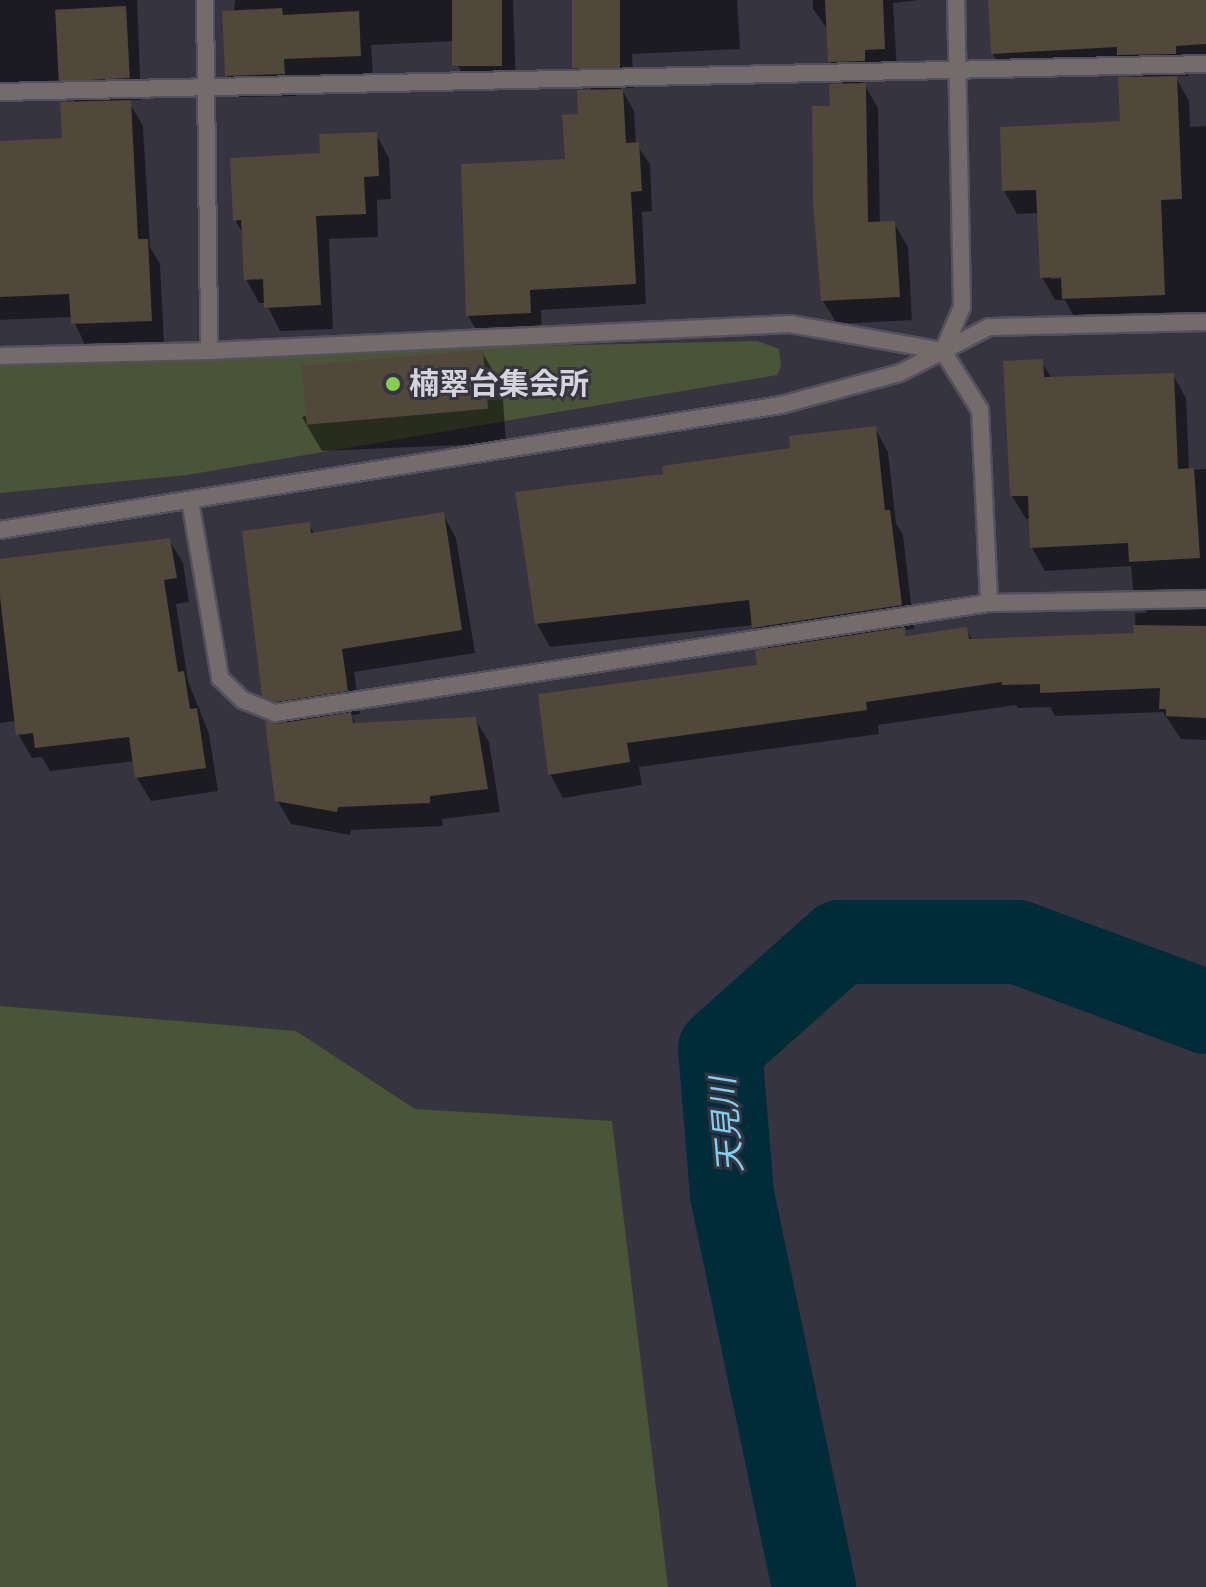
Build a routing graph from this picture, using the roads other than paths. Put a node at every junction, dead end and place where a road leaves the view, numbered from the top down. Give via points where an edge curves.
1 (205, 0) edge
2 (956, 0) edge
3 (1206, 64) edge
4 (960, 69) junction
5 (206, 87) junction
6 (0, 92) edge
7 (1206, 322) edge
8 (209, 351) junction
9 (943, 351) junction
10 (0, 356) edge
11 (190, 500) junction
12 (0, 530) edge
13 (1206, 599) edge
14 (989, 603) junction

1 - 5 street
2 - 4 street
3 - 4 street
4 - 5 street
4 - 9 street via 962,307
5 - 6 street
5 - 8 street
7 - 9 street via 989,327
8 - 9 street via 790,324
8 - 10 street
9 - 11 street via 900,373 781,405
9 - 14 street via 980,410
11 - 12 street
11 - 14 street via 220,678 243,700 275,713
13 - 14 street

